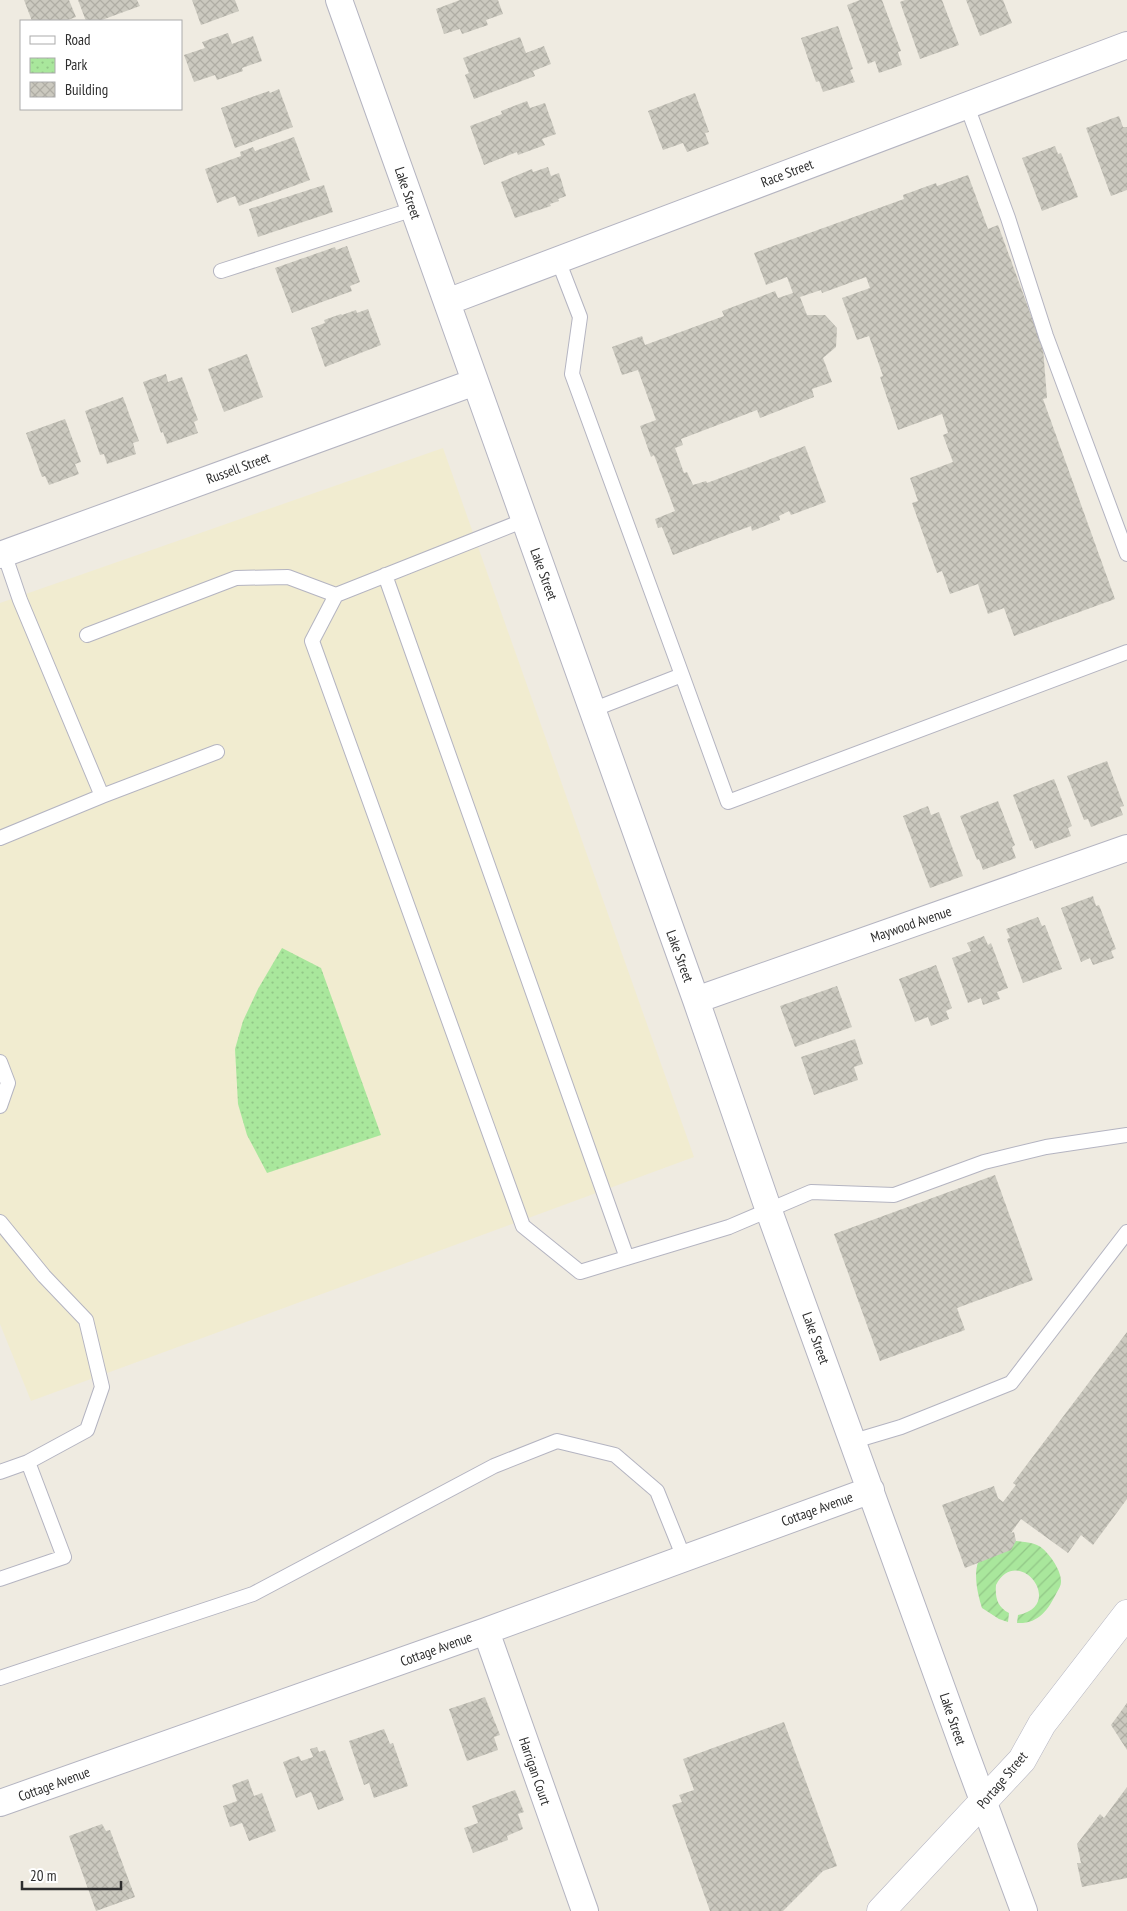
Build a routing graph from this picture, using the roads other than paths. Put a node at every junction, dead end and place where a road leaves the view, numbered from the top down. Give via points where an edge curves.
1 (339, 0) edge
2 (1127, 45) edge
3 (967, 106) junction
4 (414, 209) junction
5 (558, 260) junction
6 (222, 272) dead end
7 (447, 302) junction
8 (475, 382) junction
9 (525, 520) junction
10 (1, 550) edge
11 (1127, 554) edge
12 (385, 575) junction
13 (336, 595) junction
14 (87, 635) dead end
15 (1127, 652) edge
16 (682, 675) junction
17 (592, 710) junction
18 (217, 752) dead end
19 (102, 796) junction
20 (0, 838) edge
21 (1127, 848) edge
22 (696, 1000) junction
23 (0, 1062) edge
24 (0, 1106) edge
25 (1127, 1135) edge
26 (769, 1211) junction
27 (0, 1222) edge
28 (1127, 1232) edge
29 (627, 1258) junction
30 (854, 1441) junction
31 (28, 1462) junction
32 (0, 1472) edge
33 (871, 1490) junction
34 (684, 1558) junction
35 (0, 1579) edge
36 (1127, 1614) edge
37 (486, 1631) junction
38 (0, 1678) edge
39 (983, 1802) junction
40 (0, 1803) edge
41 (585, 1911) edge
42 (882, 1911) edge
43 (1024, 1911) edge

1 - 4 street, Lake Street
2 - 3 street, Race Street
3 - 5 street, Race Street
3 - 11 lane via 1046,336
4 - 6 lane
4 - 7 street, Lake Street
5 - 7 street, Race Street
5 - 16 lane via 580,317 572,374
7 - 8 street, Lake Street
8 - 9 street, Lake Street
8 - 10 street, Russell Street
9 - 12 lane
9 - 17 street, Lake Street
10 - 19 lane
12 - 13 lane
12 - 29 lane
13 - 14 lane via 288,577 236,578
13 - 29 lane via 312,641 523,1226 580,1272
15 - 16 lane via 728,802
16 - 17 lane
17 - 22 street, Lake Street
18 - 19 lane
19 - 20 lane
21 - 22 street, Maywood Avenue
22 - 26 street, Lake Street
23 - 24 lane via 8,1083
25 - 26 lane via 1046,1147 984,1162 894,1195 811,1192
26 - 29 lane via 729,1227
26 - 30 street, Lake Street
27 - 31 lane via 44,1276 86,1320 102,1387 87,1430
28 - 30 lane via 1011,1383 901,1427
30 - 33 street, Lake Street
31 - 32 lane
31 - 35 lane via 64,1557
33 - 34 street, Cottage Avenue
33 - 39 street, Lake Street
34 - 37 street, Cottage Avenue
34 - 38 lane via 657,1491 615,1455 557,1441 494,1466 253,1594
36 - 39 main road, Portage Street via 1042,1724 1022,1760
37 - 40 street, Cottage Avenue
37 - 41 street, Harrigan Court
39 - 42 main road, Portage Street
39 - 43 street, Lake Street

